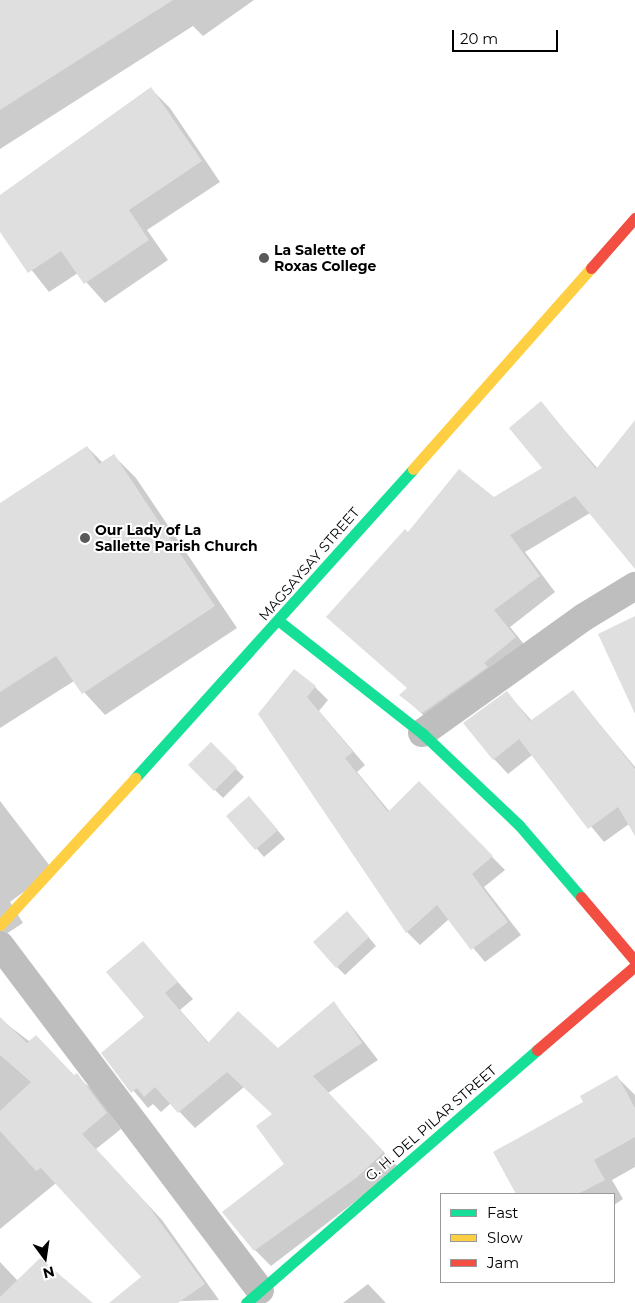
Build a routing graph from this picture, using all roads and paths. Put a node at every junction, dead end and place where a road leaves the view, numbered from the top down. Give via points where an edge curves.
1 (634, 220) edge
2 (635, 586) edge
3 (279, 621) junction
4 (422, 733) junction
5 (0, 925) edge
6 (0, 945) edge
7 (635, 961) edge
8 (635, 966) edge
9 (253, 1297) edge

1 - 3 street, MAGSAYSAY STREET
2 - 4 street via 584,617
3 - 4 street
3 - 5 street, MAGSAYSAY STREET
4 - 7 street via 520,825
6 - 9 street
8 - 9 street, G. H. DEL PILAR STREET

